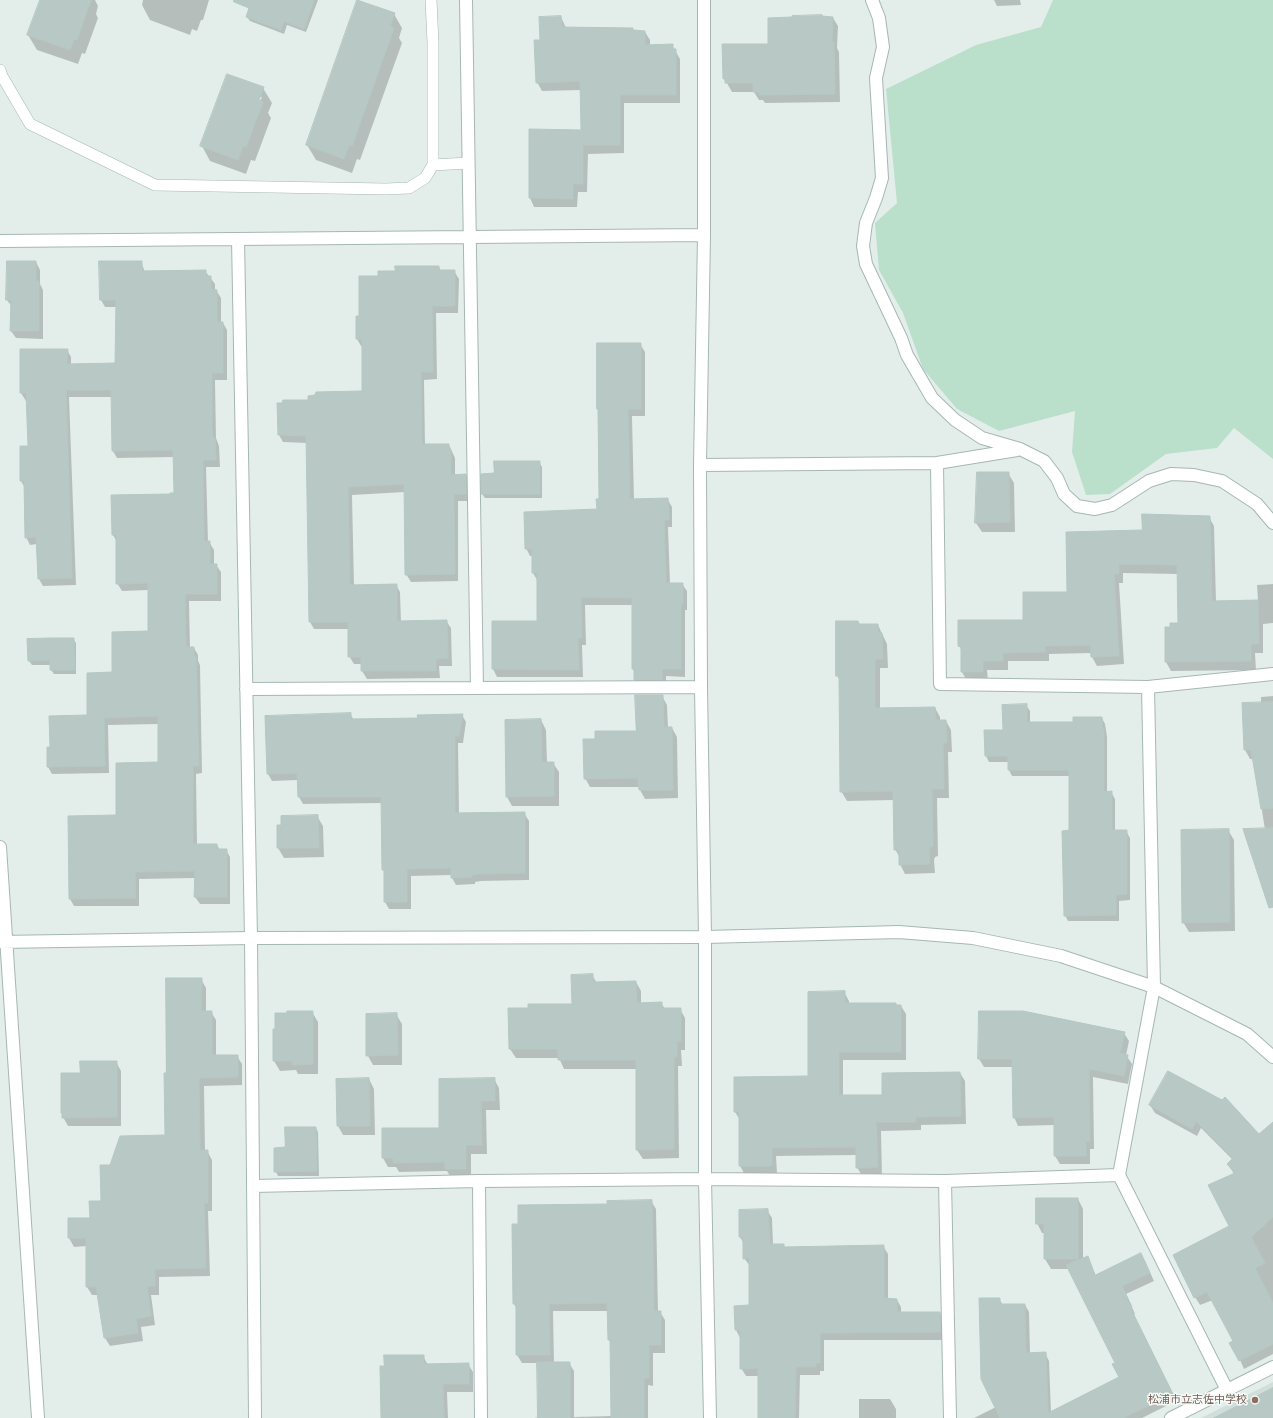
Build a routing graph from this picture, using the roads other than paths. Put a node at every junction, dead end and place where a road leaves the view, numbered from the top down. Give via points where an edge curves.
1 (430, 0) edge
2 (466, 0) edge
3 (704, 0) edge
4 (872, 0) edge
5 (0, 70) edge
6 (468, 163) junction
7 (433, 165) junction
8 (704, 234) junction
9 (469, 237) junction
10 (238, 239) junction
11 (0, 241) edge
12 (1020, 450) junction
13 (937, 463) junction
14 (700, 465) junction
15 (1273, 523) edge
16 (1273, 674) edge
17 (701, 687) junction
18 (1148, 687) junction
19 (477, 688) junction
20 (246, 689) junction
21 (0, 847) edge
22 (705, 937) junction
23 (250, 938) junction
24 (3, 942) edge
25 (1154, 988) junction
26 (1273, 1058) edge
27 (1119, 1175) junction
28 (705, 1179) junction
29 (479, 1181) junction
30 (945, 1181) junction
31 (253, 1186) junction
32 (1273, 1367) edge
33 (1227, 1390) junction
34 (38, 1418) edge
35 (255, 1418) edge
36 (481, 1418) edge
37 (710, 1418) edge
38 (950, 1418) edge
39 (1171, 1418) edge

1 - 7 lane via 433,42
2 - 6 street
3 - 8 street
4 - 12 street via 879,18 883,46 876,78 882,178 866,223 863,246 866,264 908,354 932,398 955,420 982,438
5 - 7 lane via 30,124 155,185 409,188 425,178
6 - 7 lane
6 - 9 street
8 - 9 street
8 - 14 street
9 - 10 street
9 - 19 street
10 - 11 street
10 - 20 street
12 - 13 street
12 - 15 street via 1044,461 1057,478 1064,494 1077,506 1095,509 1112,505 1149,481 1171,474 1194,475 1222,481 1257,504
13 - 14 street
13 - 18 street via 940,684
14 - 17 street
16 - 18 street
17 - 19 street
17 - 22 street
18 - 25 street
19 - 20 street
20 - 23 street
21 - 24 street
22 - 23 street
22 - 25 street via 899,932 973,938 1061,956
22 - 28 street
23 - 24 street
23 - 31 street
24 - 34 street
25 - 26 street via 1247,1034
25 - 27 street
27 - 30 street
27 - 33 street
28 - 29 street
28 - 30 street
28 - 37 street
29 - 31 street
29 - 36 street
30 - 38 street
31 - 35 street
32 - 33 street
33 - 39 street

